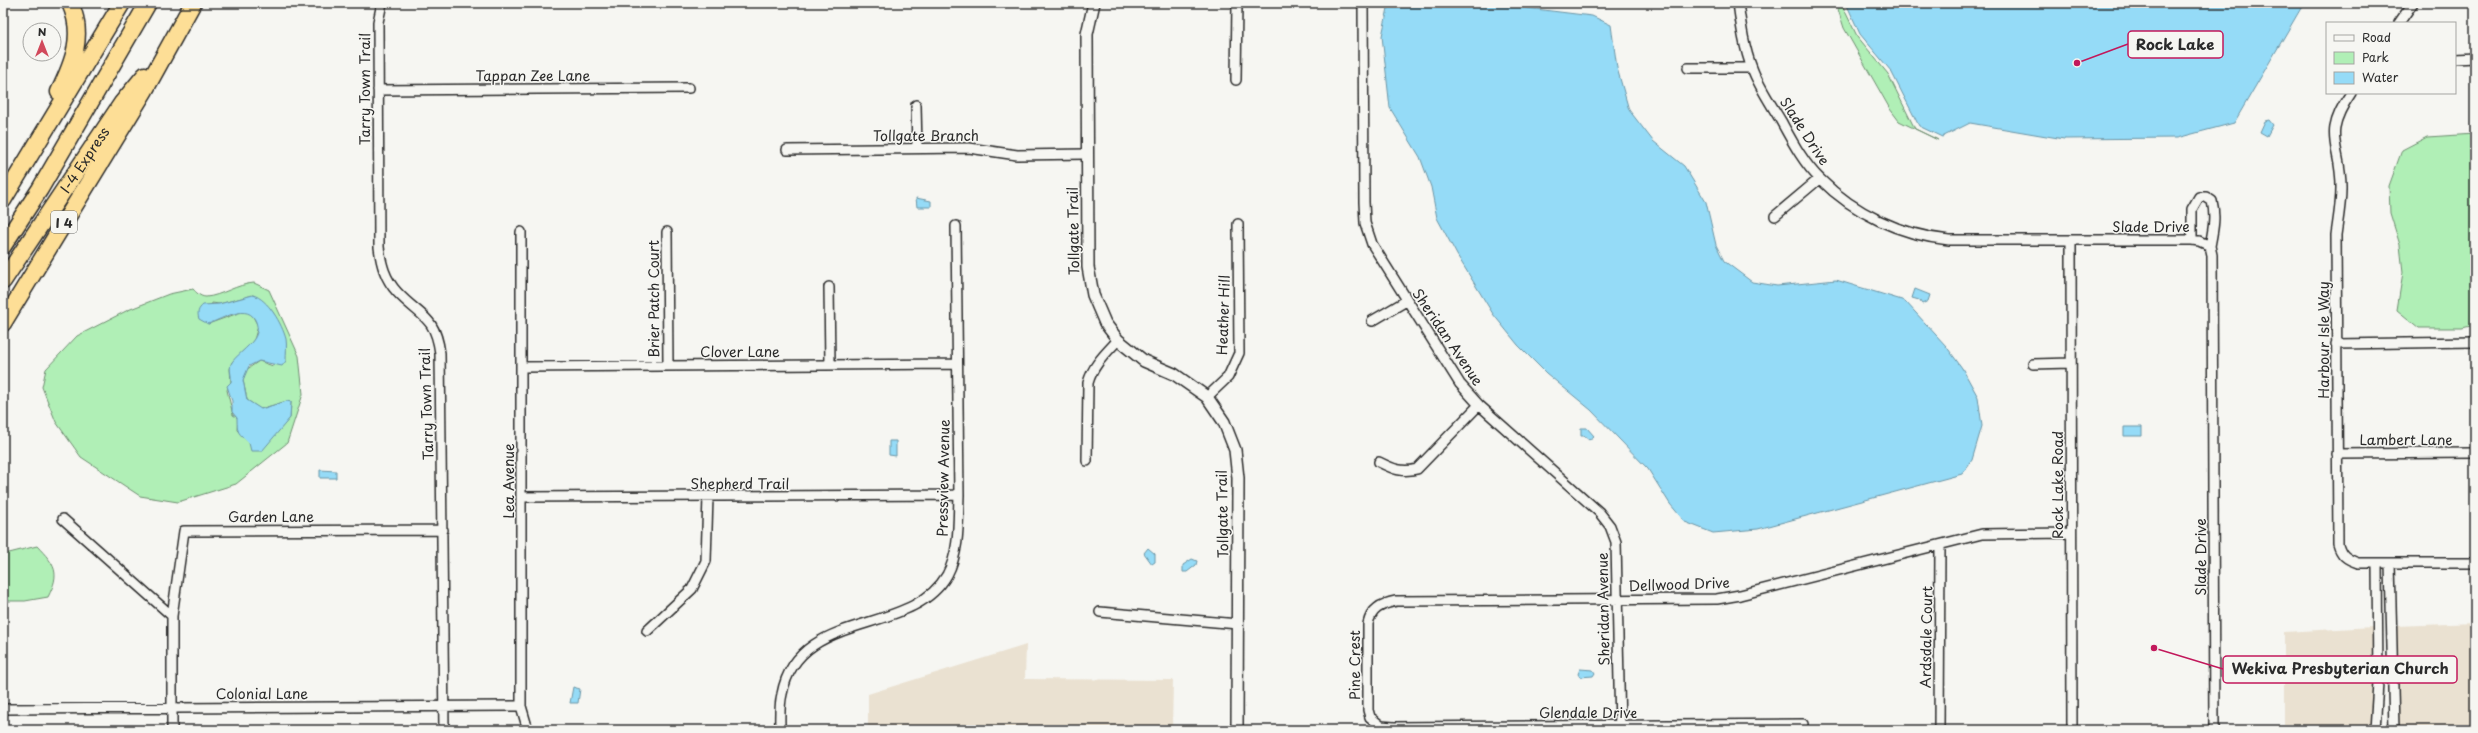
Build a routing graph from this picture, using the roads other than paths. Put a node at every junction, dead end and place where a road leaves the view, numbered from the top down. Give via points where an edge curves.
1 (70, 3) edge
2 (122, 3) edge
3 (148, 3) edge
4 (193, 3) edge
5 (382, 3) edge
6 (1094, 3) edge
7 (1237, 3) edge
8 (1363, 3) edge
9 (1738, 3) edge
10 (2413, 3) edge
11 (2400, 22) edge
12 (171, 44) junction
13 (2475, 58) edge
14 (2456, 59) edge
15 (1688, 68) dead end
16 (1752, 68) junction
17 (1236, 80) dead end
18 (689, 88) dead end
19 (378, 90) junction
20 (2350, 94) edge
21 (916, 105) dead end
22 (917, 148) junction
23 (788, 150) dead end
24 (1087, 154) junction
25 (1819, 179) junction
26 (14, 182) junction
27 (3, 200) edge
28 (1775, 216) dead end
29 (1238, 224) dead end
30 (956, 226) dead end
31 (521, 232) dead end
32 (667, 232) dead end
33 (2071, 240) junction
34 (2192, 240) junction
35 (3, 246) edge
36 (2210, 246) junction
37 (3, 280) edge
38 (829, 287) dead end
39 (1406, 301) junction
40 (1372, 321) dead end
41 (3, 323) edge
42 (1118, 340) junction
43 (2475, 342) edge
44 (2336, 344) junction
45 (2071, 363) junction
46 (830, 364) junction
47 (957, 364) junction
48 (2033, 364) dead end
49 (668, 365) junction
50 (522, 367) junction
51 (1207, 397) junction
52 (1479, 405) junction
53 (2475, 453) edge
54 (2337, 454) junction
55 (1087, 461) dead end
56 (1379, 462) dead end
57 (959, 495) junction
58 (521, 497) junction
59 (708, 497) junction
60 (63, 519) dead end
61 (443, 530) junction
62 (2071, 533) junction
63 (1940, 545) junction
64 (2377, 563) junction
65 (2390, 563) junction
66 (2475, 563) edge
67 (1618, 600) junction
68 (1377, 607) joint
69 (1100, 612) dead end
70 (172, 616) junction
71 (1238, 624) junction
72 (647, 632) dead end
73 (443, 706) junction
74 (521, 706) junction
75 (172, 708) junction
76 (3, 709) edge
77 (1375, 722) joint
78 (1803, 724) dead end
79 (1620, 728) edge
80 (172, 730) edge
81 (444, 730) edge
82 (528, 730) edge
83 (780, 730) edge
84 (1237, 730) edge
85 (1939, 730) edge
86 (2072, 730) edge
87 (2214, 730) edge
88 (2375, 730) edge
89 (2394, 730) edge

1 - 26 highway via 77,24 74,57
2 - 26 highway
3 - 35 highway, I-4 Express via 40,188
4 - 12 highway, I 4
5 - 19 street, Tarry Town Trail via 378,22
6 - 24 street, Tollgate Trail via 1087,34
7 - 17 street
8 - 39 street, Sheridan Avenue via 1365,223 1372,244
9 - 16 street, Slade Drive via 1742,33
10 - 11 street
12 - 37 highway, I-4 Express via 122,103
12 - 41 highway, I 4
13 - 14 street
15 - 16 street
16 - 25 street, Slade Drive via 1790,136
18 - 19 street, Tappan Zee Lane
19 - 61 street, Tarry Town Trail via 379,247 382,266 397,292 424,315 438,337
20 - 44 street, Harbour Isle Way via 2340,109 2334,131 2341,189 2336,235
21 - 22 street
22 - 23 street, Tollgate Branch
22 - 24 street, Tollgate Branch via 969,148 1017,155
24 - 42 street, Tollgate Trail via 1089,282 1104,323
25 - 28 street
25 - 33 street, Slade Drive via 1872,218 1924,237 1981,241
26 - 27 highway
29 - 51 street, Heather Hill via 1239,353 1228,378
30 - 47 street, Pressview Avenue
31 - 50 street, Lea Avenue
32 - 49 street, Brier Patch Court
33 - 34 street, Slade Drive
33 - 45 street, Rock Lake Road
34 - 36 street, Slade Drive
34 - 36 street via 2192,209 2199,197 2206,197 2212,201 2214,211
36 - 87 street, Slade Drive
38 - 46 street
39 - 40 street
39 - 52 street, Sheridan Avenue via 1460,384
42 - 51 street, Tollgate Trail via 1144,361 1174,374
42 - 55 street via 1099,360 1088,384
43 - 44 street
44 - 54 street, Harbour Isle Way
45 - 48 street
45 - 62 street, Rock Lake Road
46 - 47 street, Clover Lane
46 - 49 street, Clover Lane
47 - 57 street, Pressview Avenue
49 - 50 street, Clover Lane
50 - 58 street, Lea Avenue
51 - 71 street, Tollgate Trail via 1217,409 1231,436 1237,464
52 - 56 street via 1417,469 1407,472 1395,470
52 - 67 street, Sheridan Avenue via 1599,512 1610,526 1616,542
53 - 54 street, Lambert Lane
54 - 64 street, Harbour Isle Way via 2337,533 2341,553 2347,560
57 - 59 street, Shepherd Trail
57 - 83 street, Pressview Avenue via 955,554 939,586 914,605 842,630 808,650 794,665 786,680 782,693
58 - 59 street, Shepherd Trail
58 - 74 street, Lea Avenue
59 - 72 street via 706,561 692,589
60 - 70 street
61 - 70 street, Garden Lane via 184,531
61 - 73 street, Tarry Town Trail
62 - 63 street, Dellwood Drive via 1982,534
62 - 86 street, Rock Lake Road
63 - 67 street, Dellwood Drive via 1717,599
63 - 85 street, Ardsdale Court
64 - 65 street, Harbour Isle Way
64 - 88 street via 2378,683
65 - 66 street, Harbour Isle Way
65 - 89 street
67 - 68 street, Dellwood Drive via 1396,601
67 - 79 street, Sheridan Avenue
68 - 77 street, Pine Crest via 1370,615 1368,624 1368,710
69 - 71 street
70 - 75 street
71 - 84 street, Tollgate Trail
73 - 74 street, Colonial Lane
73 - 75 street, Colonial Lane
73 - 81 street, Tarry Town Trail
74 - 82 street, Lea Avenue
75 - 76 street, Colonial Lane
75 - 80 street
77 - 79 street, Glendale Drive via 1394,728
78 - 79 street, Glendale Drive

